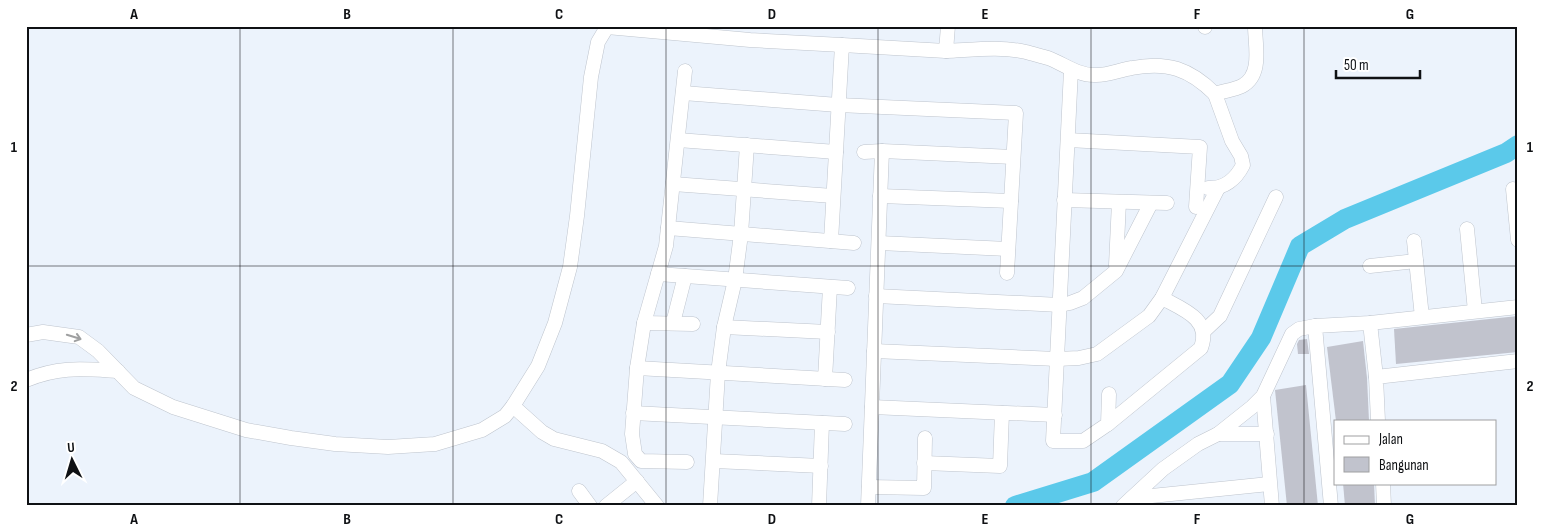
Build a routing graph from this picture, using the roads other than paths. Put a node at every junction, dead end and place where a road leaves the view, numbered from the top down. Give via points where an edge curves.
1 (948, 26) edge
2 (1255, 26) edge
3 (725, 32) edge
4 (842, 45) junction
5 (946, 51) junction
6 (1071, 70) junction
7 (685, 71) dead end
8 (683, 93) junction
9 (1215, 94) junction
10 (838, 105) junction
11 (678, 140) junction
12 (1068, 140) junction
13 (747, 145) junction
14 (882, 151) junction
15 (836, 152) junction
16 (864, 152) dead end
17 (1013, 157) junction
18 (673, 184) junction
19 (1197, 187) junction
20 (1218, 188) junction
21 (743, 189) junction
22 (1514, 189) dead end
23 (834, 196) junction
24 (880, 196) junction
25 (1276, 197) dead end
26 (1064, 200) junction
27 (1011, 201) junction
28 (1119, 202) junction
29 (1151, 203) junction
30 (1167, 203) dead end
31 (1196, 207) dead end
32 (668, 228) junction
33 (1467, 228) dead end
34 (741, 234) junction
35 (1518, 240) edge
36 (831, 241) junction
37 (1414, 241) dead end
38 (854, 243) dead end
39 (879, 243) junction
40 (1008, 249) junction
41 (1416, 261) junction
42 (1370, 266) dead end
43 (1116, 271) junction
44 (1007, 273) dead end
45 (658, 274) junction
46 (685, 276) junction
47 (735, 280) junction
48 (830, 286) junction
49 (848, 288) dead end
50 (876, 296) junction
51 (1162, 298) junction
52 (1060, 305) junction
53 (1518, 307) edge
54 (1475, 311) junction
55 (1422, 317) junction
56 (644, 323) junction
57 (1370, 323) junction
58 (672, 324) junction
59 (693, 324) dead end
60 (1314, 326) junction
61 (724, 327) junction
62 (1204, 331) junction
63 (828, 332) junction
64 (26, 335) edge
65 (874, 351) junction
66 (1057, 359) junction
67 (1518, 361) edge
68 (637, 368) junction
69 (118, 371) junction
70 (718, 373) junction
71 (1376, 377) junction
72 (825, 379) junction
73 (26, 380) edge
74 (846, 380) dead end
75 (1109, 394) dead end
76 (1263, 396) junction
77 (513, 406) junction
78 (872, 407) junction
79 (633, 413) junction
80 (1002, 413) junction
81 (1055, 415) junction
82 (717, 417) junction
83 (1378, 420) edge
84 (822, 423) junction
85 (845, 424) dead end
86 (1108, 424) junction
87 (1218, 434) junction
88 (1267, 434) junction
89 (925, 438) dead end
90 (714, 461) junction
91 (688, 462) dead end
92 (924, 462) junction
93 (821, 466) junction
94 (637, 482) junction
95 (1269, 484) junction
96 (1382, 484) edge
97 (869, 487) junction
98 (579, 491) dead end
99 (1128, 502) edge
100 (590, 506) edge
101 (606, 506) edge
102 (657, 506) edge
103 (710, 506) edge
104 (819, 506) edge
105 (868, 506) edge
106 (1272, 506) edge
107 (1331, 506) edge
108 (1384, 506) edge

1 - 5 street
2 - 9 street via 1257,62 1253,75 1243,85
3 - 4 street
3 - 77 street via 607,27 598,42 591,77 570,267 555,324 538,366
4 - 5 street
4 - 10 street
5 - 6 street via 1024,52 1048,58
6 - 9 street via 1094,76 1144,66 1185,70
6 - 12 street
7 - 8 street
8 - 10 street
8 - 11 street
9 - 20 street via 1243,165 1239,173
10 - 15 street
10 - 17 street via 1016,113
11 - 13 street
11 - 18 street
12 - 19 street via 1200,147
12 - 26 street
13 - 15 street
13 - 21 street
14 - 16 street
14 - 17 street
14 - 24 street
15 - 23 street
17 - 27 street
18 - 21 street
18 - 32 street
19 - 20 street
19 - 31 street
20 - 51 street
21 - 23 street
21 - 34 street
22 - 35 street
23 - 36 street
24 - 27 street
24 - 39 street
25 - 62 street via 1220,316
26 - 28 street
26 - 52 street
27 - 40 street
28 - 29 street
28 - 43 street
29 - 30 street
29 - 43 street
32 - 34 street
32 - 45 street
33 - 54 street
34 - 36 street
34 - 47 street
36 - 38 street
37 - 41 street
39 - 40 street
39 - 50 street
40 - 44 street
41 - 42 street
41 - 55 street
43 - 52 street via 1083,298
45 - 46 street
45 - 56 street
46 - 47 street
46 - 58 street
47 - 48 street
47 - 61 street
48 - 49 street
48 - 63 street
50 - 52 street
50 - 65 street
51 - 62 street via 1191,314
51 - 66 street via 1149,316 1098,354
52 - 66 street
53 - 54 street
54 - 55 street
55 - 57 street
56 - 58 street
56 - 68 street
57 - 60 street
57 - 71 street
58 - 59 street
60 - 76 street via 1292,334
60 - 107 street
61 - 63 street
61 - 70 street
62 - 86 street via 1201,348
63 - 72 street
64 -> 69 street via 43,332 79,338
65 - 66 street
65 - 78 street
66 - 81 street
67 - 71 street
68 - 70 street
68 - 79 street
69 - 73 street via 65,369
69 - 77 street via 134,388 173,407 246,430 335,444 388,447 435,444 482,430 505,416
70 - 72 street
70 - 82 street
71 - 83 street
72 - 74 street
75 - 86 street
76 - 87 street
76 - 88 street
77 - 94 street via 554,440 602,451 621,462
78 - 80 street
78 - 97 street
79 - 82 street
79 - 91 street via 635,454 641,461
80 - 81 street
80 - 92 street via 1000,466
81 - 86 street via 1053,441 1083,441
82 - 84 street
82 - 90 street
84 - 85 street
84 - 93 street
87 - 88 street
87 - 99 street via 1163,469
88 - 95 street
89 - 92 street
90 - 93 street
90 - 103 street
92 - 97 street via 924,488
93 - 104 street
94 - 101 street
94 - 102 street
95 - 99 street
95 - 106 street
96 - 108 street
97 - 105 street
98 - 100 street

